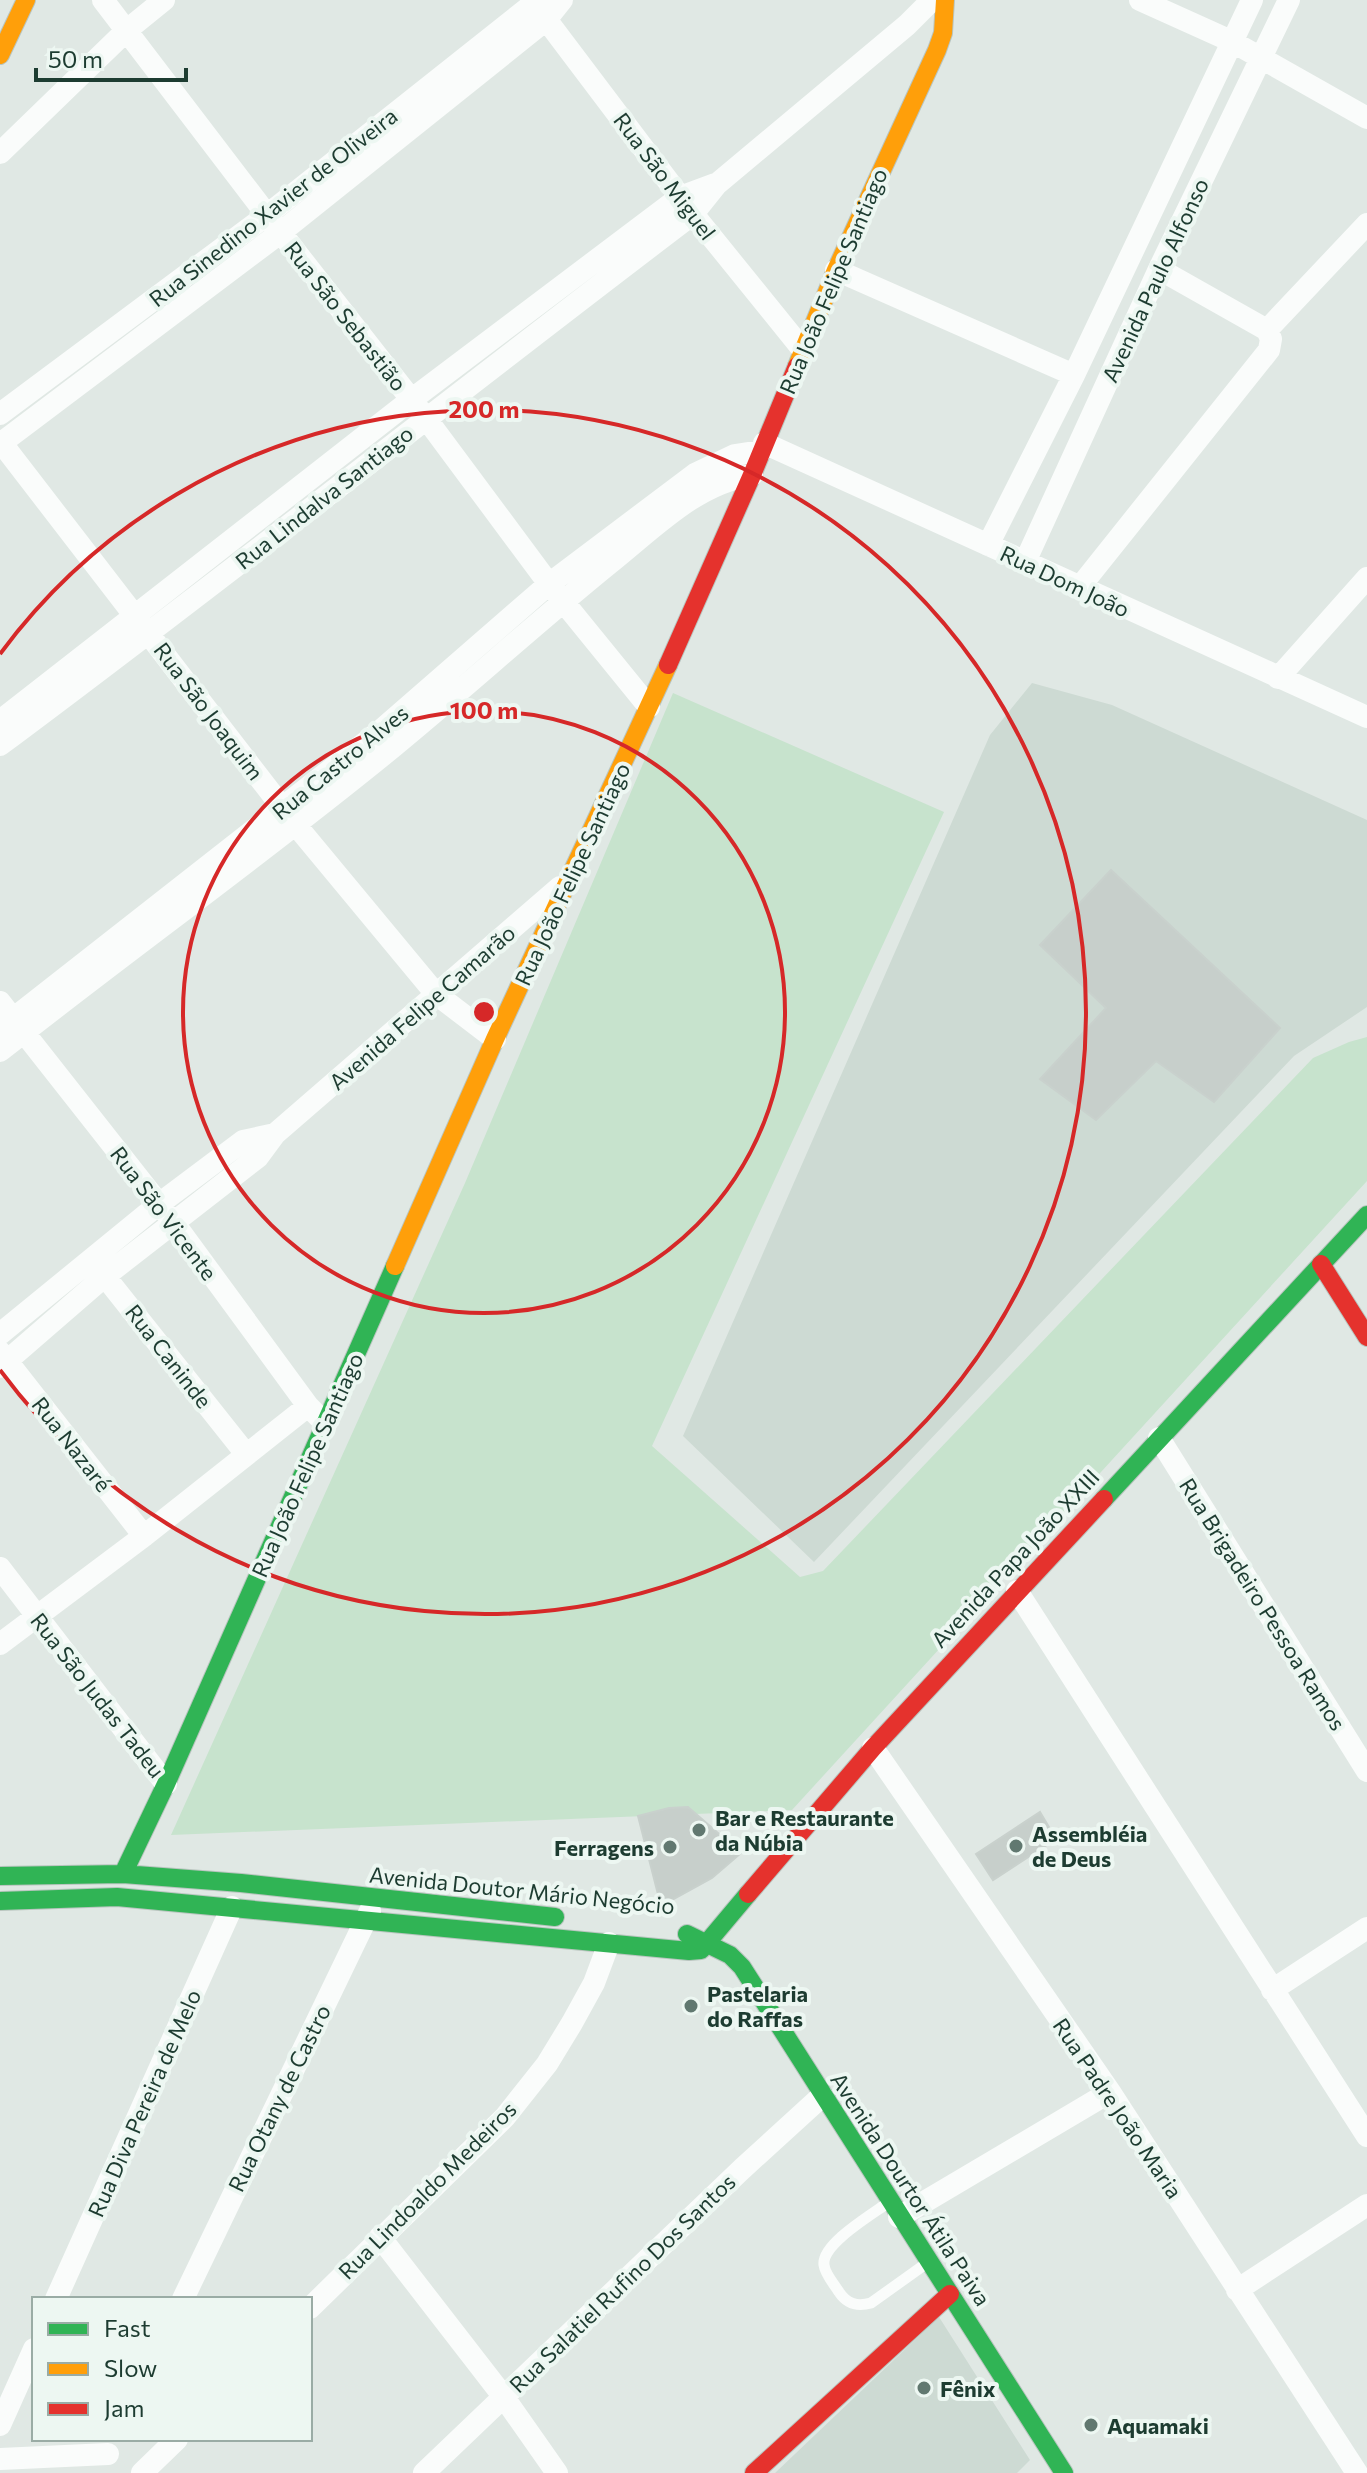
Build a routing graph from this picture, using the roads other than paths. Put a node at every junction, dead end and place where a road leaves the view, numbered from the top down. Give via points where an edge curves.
1 (26, 0) edge
2 (103, 0) edge
3 (164, 0) edge
4 (562, 0) edge
5 (965, 0) edge
6 (1140, 0) edge
7 (1252, 0) edge
8 (1289, 0) edge
9 (941, 5) edge
10 (538, 6) edge
11 (127, 30) junction
12 (1231, 41) junction
13 (0, 55) edge
14 (1260, 56) junction
15 (1367, 118) edge
16 (0, 153) edge
17 (687, 205) junction
18 (274, 224) junction
19 (1367, 224) edge
20 (1159, 269) junction
21 (836, 270) junction
22 (1267, 330) junction
23 (803, 350) junction
24 (1074, 375) junction
25 (418, 409) junction
26 (0, 414) edge
27 (1, 443) edge
28 (763, 447) junction
29 (752, 475) junction
30 (988, 545) junction
31 (1025, 562) junction
32 (1367, 578) edge
33 (1079, 588) junction
34 (556, 592) junction
35 (143, 625) junction
36 (1278, 678) junction
37 (649, 707) junction
38 (1367, 717) edge
39 (0, 721) edge
40 (0, 745) edge
41 (289, 816) junction
42 (569, 879) junction
43 (436, 994) junction
44 (9, 1021) edge
45 (495, 1039) junction
46 (0, 1051) edge
47 (275, 1134) junction
48 (159, 1204) junction
49 (1367, 1215) edge
50 (174, 1223) junction
51 (1321, 1264) junction
52 (98, 1267) junction
53 (0, 1334) edge
54 (1367, 1337) edge
55 (2, 1360) edge
56 (308, 1406) junction
57 (326, 1424) junction
58 (1159, 1438) junction
59 (246, 1454) junction
60 (144, 1536) junction
61 (0, 1568) edge
62 (1017, 1591) junction
63 (37, 1617) junction
64 (0, 1644) edge
65 (873, 1748) junction
66 (1367, 1771) edge
67 (166, 1784) junction
68 (123, 1874) junction
69 (0, 1876) edge
70 (376, 1898) junction
71 (0, 1901) edge
72 (232, 1907) junction
73 (574, 1919) dead end
74 (364, 1922) junction
75 (663, 1928) dead end
76 (1367, 1928) edge
77 (707, 1942) junction
78 (609, 1943) junction
79 (1272, 1990) junction
80 (1110, 2092) junction
81 (822, 2096) junction
82 (1367, 2136) edge
83 (1367, 2205) edge
84 (894, 2209) junction
85 (380, 2237) junction
86 (928, 2262) junction
87 (1237, 2290) junction
88 (950, 2294) junction
89 (57, 2297) edge
90 (184, 2297) edge
91 (312, 2306) edge
92 (32, 2353) edge
93 (503, 2396) junction
94 (0, 2425) edge
95 (175, 2441) edge
96 (108, 2455) edge
97 (0, 2459) edge
98 (1055, 2469) edge
99 (142, 2473) edge
100 (424, 2473) edge
101 (557, 2473) edge
102 (754, 2473) edge
103 (1357, 2473) edge

1 - 13 main road
2 - 11 street, Rua São Sebastião
3 - 11 street
4 - 10 street, Rua Sinedino Xavier de Oliveira
5 - 9 street, Rua Lindalva Santiago
6 - 12 street
7 - 12 street, Avenida Paulo Alfonso
8 - 14 street, Avenida Paulo Alfonso
9 - 17 street, Rua Lindalva Santiago via 907,25
9 - 21 main road, Rua João Felipe Santiago via 937,50
10 - 17 street, Rua São Miguel
10 - 18 street, Rua Sinedino Xavier de Oliveira
11 - 16 street
11 - 18 street, Rua São Sebastião
12 - 14 street
12 - 24 street, Avenida Paulo Alfonso
14 - 15 street
14 - 20 street, Avenida Paulo Alfonso
17 - 23 street, Rua São Miguel
17 - 25 street, Rua Lindalva Santiago
18 - 25 street, Rua São Sebastião
18 - 26 street, Rua Sinedino Xavier de Oliveira
18 - 27 street, Rua Sinedino Xavier de Oliveira
19 - 22 street
20 - 22 street
20 - 31 street, Avenida Paulo Alfonso
21 - 23 main road, Rua João Felipe Santiago
21 - 24 street
22 - 33 street via 1269,350
23 - 28 main road, Rua João Felipe Santiago
24 - 30 street, Avenida Paulo Alfonso
25 - 34 street, Rua São Sebastião
25 - 35 street, Rua Lindalva Santiago
27 - 35 street, Rua São Joaquim
28 - 29 main road, Rua João Felipe Santiago
28 - 30 street, Rua Dom João
28 - 34 street, Rua Castro Alves via 695,474
29 - 34 street, Rua Castro Alves via 708,487
29 - 37 main road, Rua João Felipe Santiago
30 - 31 street, Rua Dom João
31 - 33 street, Rua Dom João
32 - 36 street
33 - 36 street, Rua Dom João
34 - 37 street, Rua São Sebastião
34 - 41 street, Rua Castro Alves
35 - 39 street, Rua Lindalva Santiago
35 - 40 street, Rua Lindalva Santiago
35 - 41 street, Rua São Joaquim
36 - 38 street, Rua Dom João
37 - 42 main road, Rua João Felipe Santiago
41 - 43 street, Rua São Joaquim
41 - 44 street, Rua Castro Alves
42 - 43 street, Avenida Felipe Camarão
42 - 45 main road, Rua João Felipe Santiago
43 - 45 street, Rua São Joaquim
43 - 47 street, Avenida Felipe Camarão
44 - 46 street, Rua Castro Alves
44 - 48 street, Rua São Vicente
45 - 57 main road, Rua João Felipe Santiago
47 - 48 street, Avenida Felipe Camarão via 243,1141
47 - 50 street, Avenida Felipe Camarão via 258,1157
48 - 50 street, Rua São Vicente
48 - 52 street, Avenida Felipe Camarão
49 - 51 main road, Avenida Papa João XXIII
50 - 52 street, Avenida Felipe Camarão
50 - 56 street, Rua São Vicente
51 - 54 main road
51 - 58 main road, Avenida Papa João XXIII
52 - 53 street, Avenida Felipe Camarão
52 - 55 street, Avenida Felipe Camarão
52 - 59 street, Rua Caninde
55 - 60 street, Rua Nazaré
56 - 57 street, Rua São Vicente
56 - 59 street, Rua João Felipe Santiago
57 - 67 main road, Rua João Felipe Santiago
58 - 62 main road, Avenida Papa João XXIII
58 - 66 street, Rua Brigadeiro Pessoa Ramos
59 - 60 street, Rua João Felipe Santiago
60 - 63 street, Rua João Felipe Santiago
61 - 63 street, Rua São Judas Tadeu
62 - 65 main road, Avenida Papa João XXIII
62 - 79 street
63 - 64 street, Rua João Felipe Santiago
63 - 67 street, Rua São Judas Tadeu
65 - 77 main road, Avenida Papa João XXIII
65 - 80 street, Rua Padre João Maria
67 - 68 main road, Rua João Felipe Santiago
68 - 69 main road, Avenida Doutor Mário Negócio
68 - 70 main road, Avenida Doutor Mário Negócio
70 - 73 main road, Avenida Doutor Mário Negócio
70 - 74 street, Rua Otany de Castro
71 - 72 main road, Avenida Doutor Mário Negócio via 117,1897
72 - 74 main road, Avenida Doutor Mário Negócio
72 - 89 street, Rua Diva Pereira de Melo
74 - 78 main road, Avenida Doutor Mário Negócio
74 - 90 street, Rua Otany de Castro
75 - 77 main road, Avenida Doutor Mário Negócio
76 - 79 street
77 - 78 main road, Avenida Doutor Mário Negócio via 695,1952
77 - 81 main road, Avenida Dourtor Átila Paiva via 742,1967
78 - 85 street, Rua Lindoaldo Medeiros via 594,1983 547,2064 505,2117
79 - 82 street
80 - 84 street
80 - 87 street, Rua Padre João Maria
81 - 84 main road, Avenida Dourtor Átila Paiva
81 - 93 street, Rua Salatiel Rufino Dos Santos
83 - 87 street
84 - 86 main road, Avenida Dourtor Átila Paiva
84 - 86 lane via 827,2251 824,2268 843,2299 871,2303
85 - 91 street, Rua Lindoaldo Medeiros
85 - 93 street
86 - 88 main road, Avenida Dourtor Átila Paiva
87 - 103 street, Rua Padre João Maria
88 - 98 main road, Avenida Dourtor Átila Paiva
88 - 102 main road
92 - 94 street
93 - 100 street, Rua Salatiel Rufino Dos Santos
93 - 101 street
95 - 99 street
96 - 97 street

